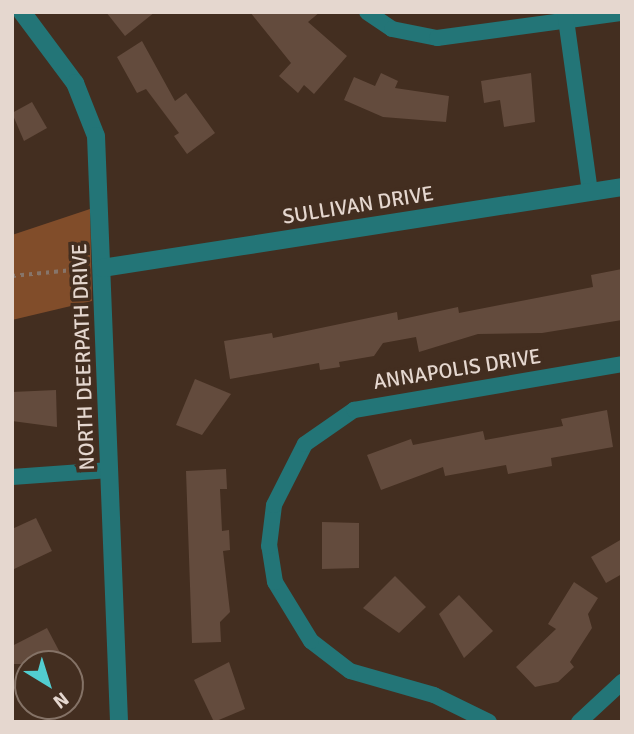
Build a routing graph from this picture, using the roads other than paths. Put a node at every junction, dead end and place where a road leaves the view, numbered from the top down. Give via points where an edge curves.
1 (22, 12) edge
2 (367, 12) edge
3 (622, 13) edge
4 (566, 17) edge
5 (622, 187) edge
6 (590, 192) junction
7 (102, 268) junction
8 (622, 364) edge
9 (110, 470) junction
10 (12, 477) edge
11 (622, 682) edge
12 (119, 722) edge
13 (489, 722) edge
14 (579, 722) edge

1 - 7 street, NORTH DEERPATH DRIVE via 75,83 90,116 101,175
2 - 4 street via 392,29 425,37
3 - 4 street
4 - 6 street
5 - 6 street, SULLIVAN DRIVE
6 - 7 street, SULLIVAN DRIVE
7 - 9 street, NORTH DEERPATH DRIVE
8 - 13 street, ANNAPOLIS DRIVE via 354,410 305,444 274,505 269,546 275,582 310,641 350,671 435,695
9 - 10 street
9 - 12 street, NORTH DEERPATH DRIVE
11 - 14 street

